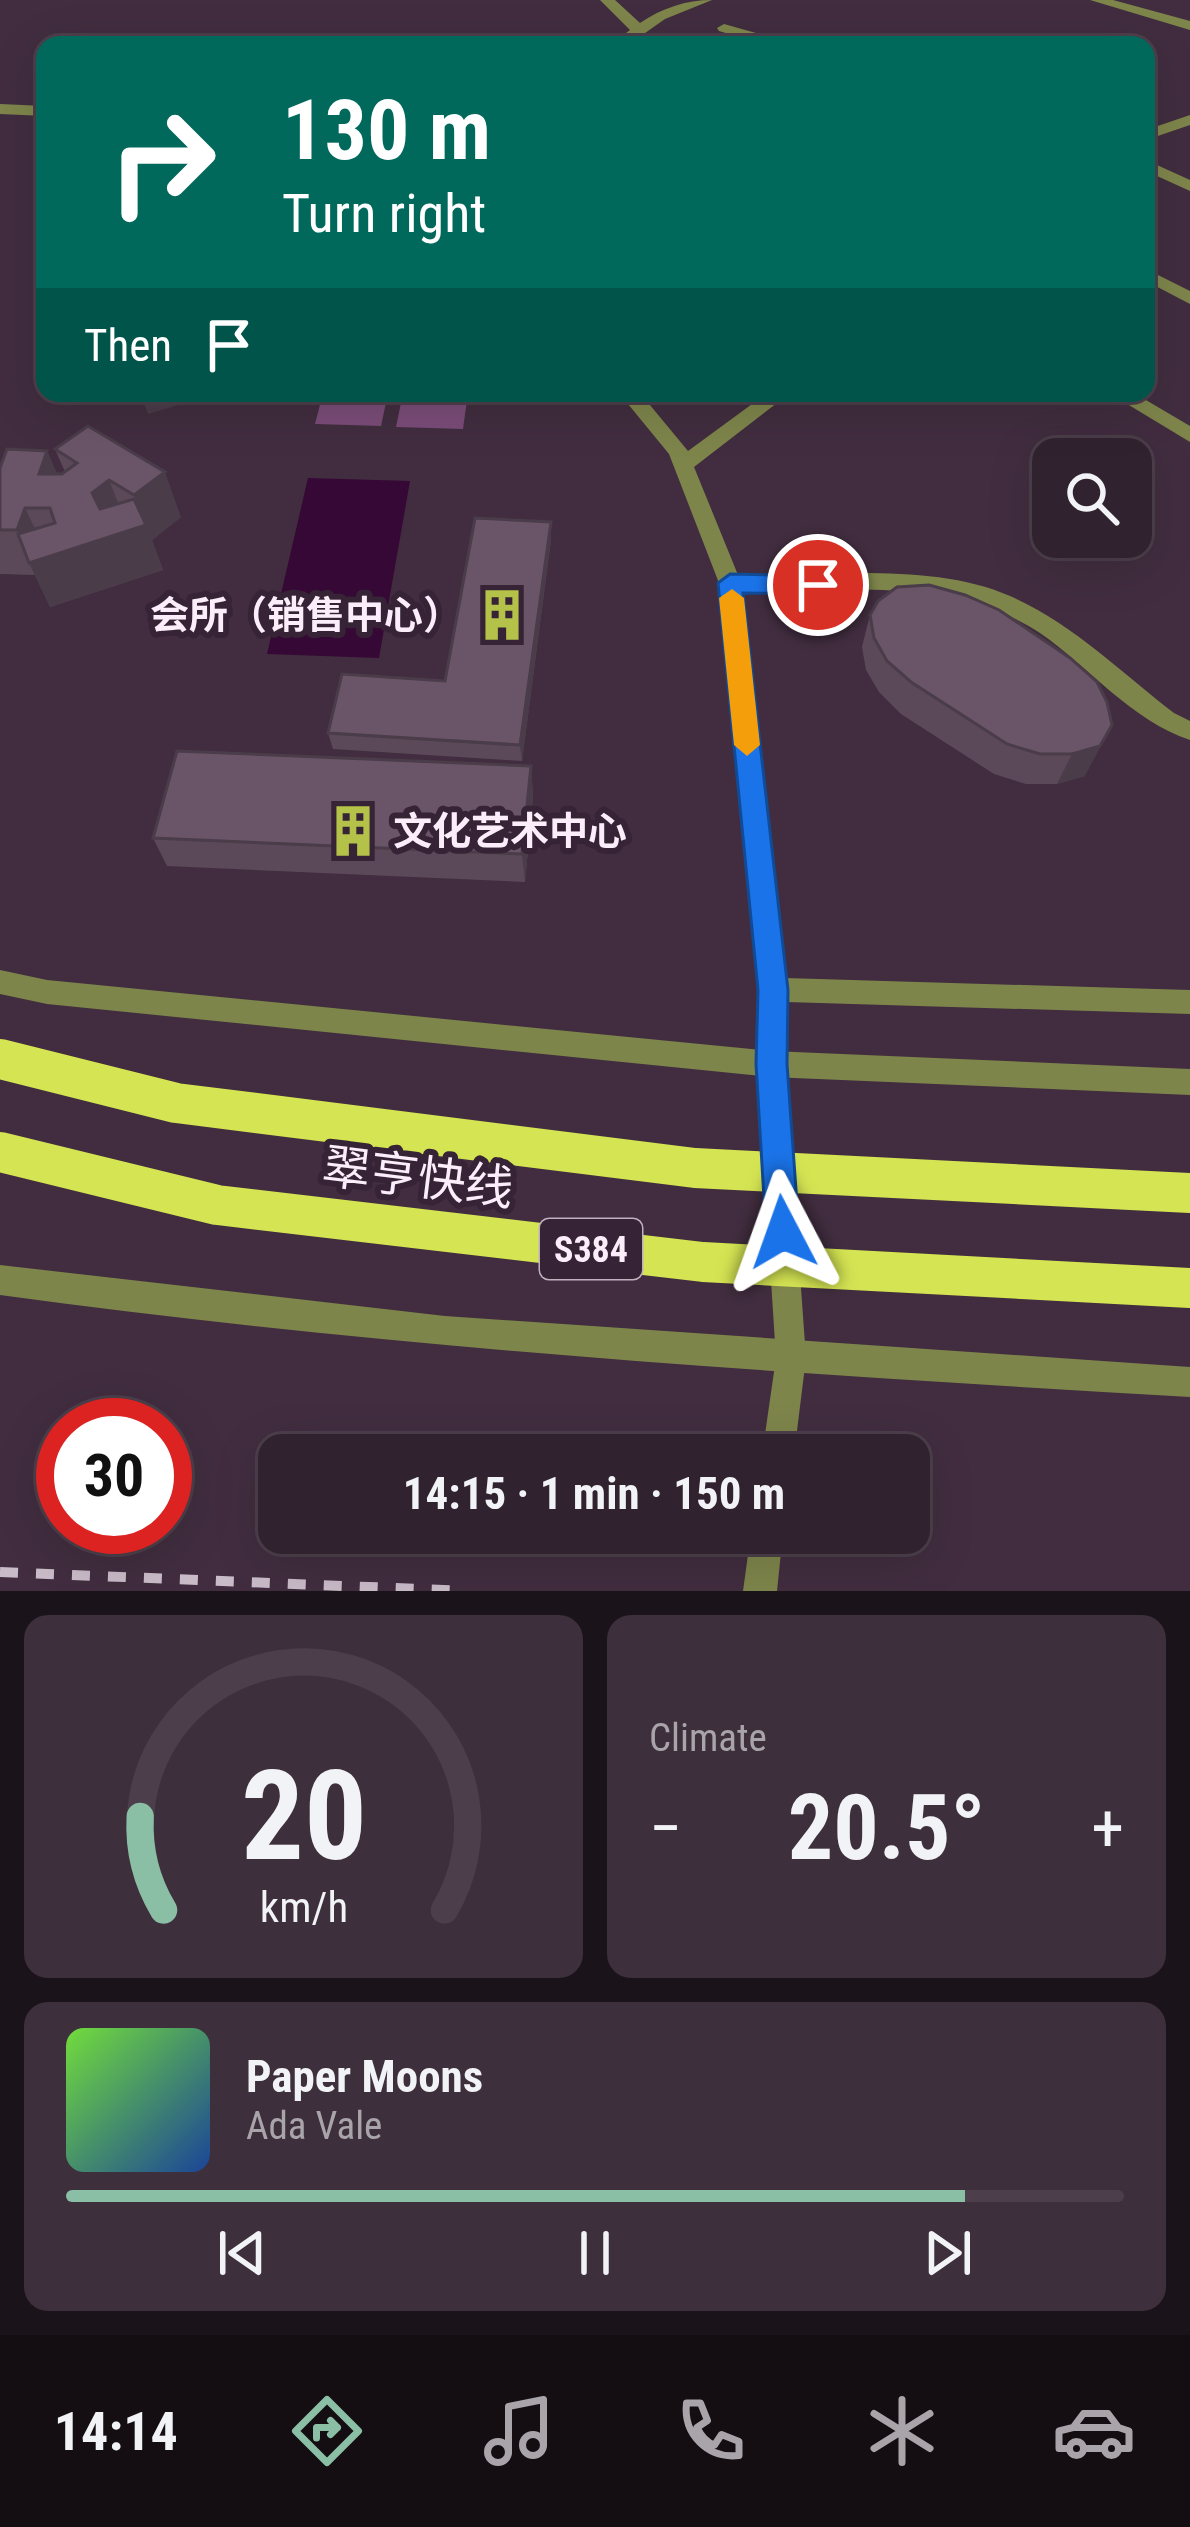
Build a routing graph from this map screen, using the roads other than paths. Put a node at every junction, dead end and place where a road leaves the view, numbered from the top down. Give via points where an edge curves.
1 (608, 0) edge
2 (705, 0) edge
3 (1097, 0) edge
4 (1190, 26) edge
5 (724, 28) dead end
6 (639, 30) junction
7 (631, 36) edge
8 (752, 36) edge
9 (0, 109) edge
10 (36, 111) edge
11 (1190, 120) edge
12 (1155, 132) edge
13 (1155, 169) edge
14 (1190, 186) edge
15 (1155, 279) edge
16 (1190, 298) edge
17 (637, 402) edge
18 (768, 402) edge
19 (1135, 402) edge
20 (1190, 435) edge
21 (684, 464) junction
22 (730, 583) junction
23 (1190, 731) edge
24 (0, 982) edge
25 (773, 990) junction
26 (1190, 1002) edge
27 (0, 1059) edge
28 (771, 1064) junction
29 (1190, 1082) edge
30 (0, 1152) edge
31 (1190, 1193) edge
32 (0, 1280) edge
33 (1190, 1288) edge
34 (791, 1358) junction
35 (1190, 1382) edge
36 (781, 1434) edge
37 (764, 1554) edge
38 (760, 1591) edge

1 - 6 street
2 - 6 street
3 - 4 street
5 - 8 street
6 - 7 street
9 - 10 street
11 - 12 street
13 - 14 street
15 - 16 street
17 - 21 street
18 - 21 street
19 - 20 street
21 - 22 street
22 - 23 street via 949,588 995,598
22 - 25 street
24 - 28 street
25 - 26 street
25 - 28 street
27 - 31 highway, 翠亨快线 / S384, bridge via 176,1103 695,1168
28 - 29 street
28 - 34 street
30 - 33 highway, 翠亨快线 / S384, bridge via 217,1205 704,1262
32 - 34 street via 211,1311
34 - 35 street
34 - 36 street
37 - 38 street

